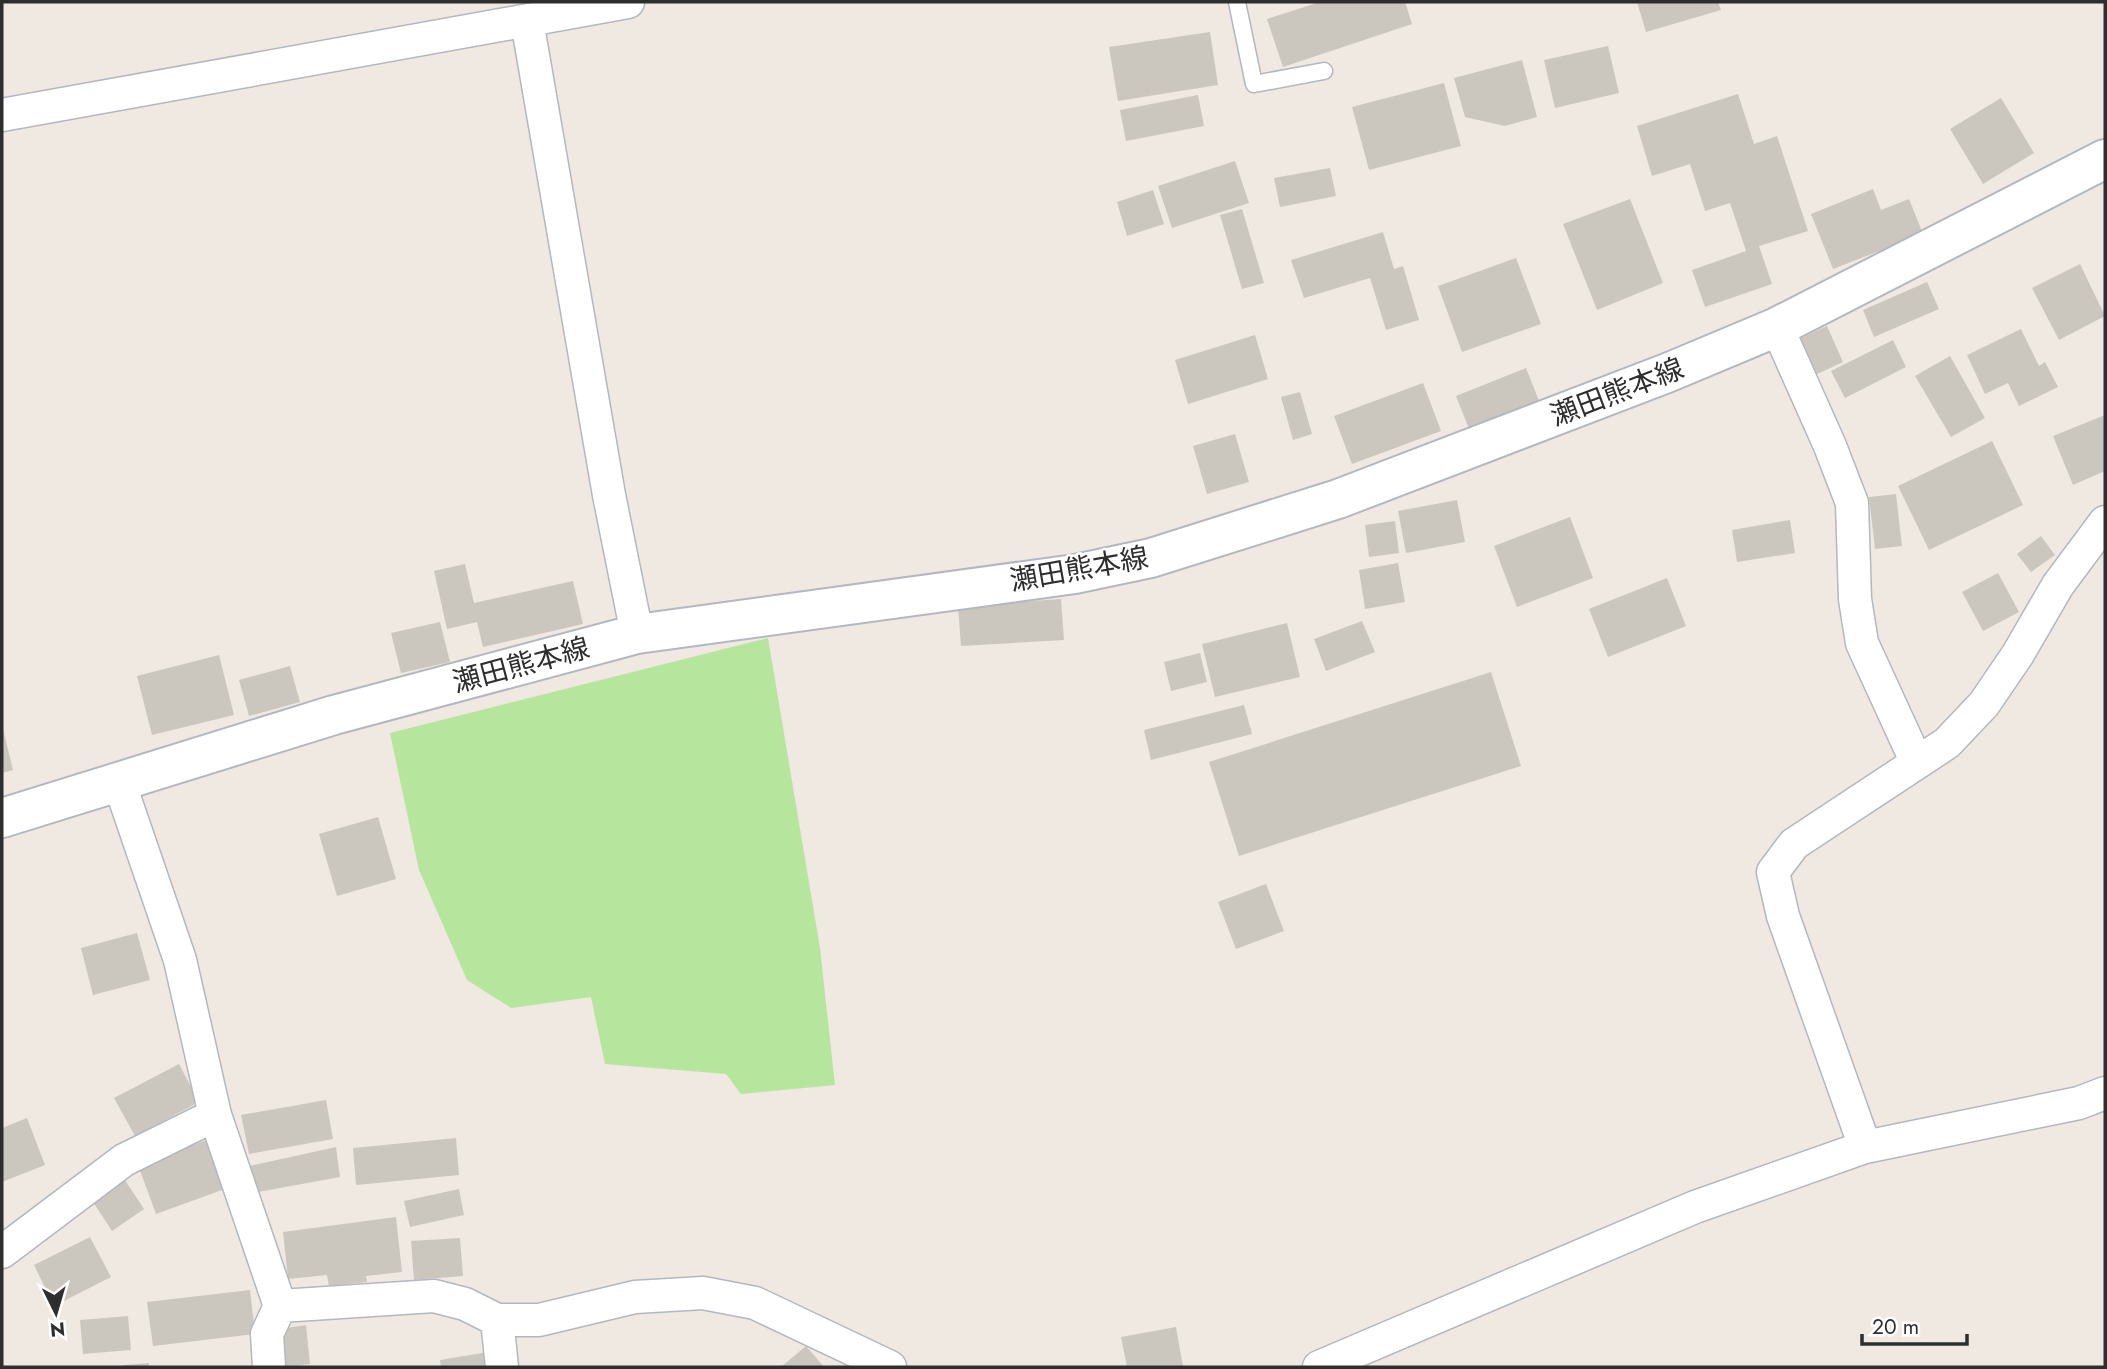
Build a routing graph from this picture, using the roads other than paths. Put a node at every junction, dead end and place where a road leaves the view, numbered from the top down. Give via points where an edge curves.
1 (628, 2) edge
2 (1237, 2) edge
3 (527, 21) junction
4 (1324, 71) dead end
5 (2, 116) edge
6 (2105, 159) edge
7 (1777, 327) junction
8 (2105, 522) edge
9 (637, 634) junction
10 (1917, 763) junction
11 (119, 782) junction
12 (2, 818) edge
13 (2105, 1093) edge
14 (215, 1115) junction
15 (1865, 1147) junction
16 (2, 1252) edge
17 (280, 1306) junction
18 (497, 1320) junction
19 (269, 1367) edge
20 (502, 1367) edge
21 (890, 1367) edge
22 (1319, 1367) edge

1 - 3 street
2 - 4 lane via 1254,85
3 - 5 street
3 - 9 street
6 - 7 main road, 瀬田熊本線
7 - 9 main road, 瀬田熊本線 via 1338,499 1151,558 1075,574
7 - 10 street via 1852,503 1855,599 1862,643
8 - 10 street via 2058,585 1984,704 1947,743
9 - 11 main road, 瀬田熊本線 via 334,715
10 - 15 street via 1794,844 1773,872 1783,916
11 - 12 main road, 瀬田熊本線
11 - 14 street via 180,960
13 - 15 street via 2079,1103
14 - 16 street via 124,1160
14 - 17 street
15 - 22 street via 1695,1207
17 - 18 street via 435,1296
17 - 19 street via 267,1334
18 - 20 street
18 - 21 street via 539,1320 635,1297 703,1293 755,1303

